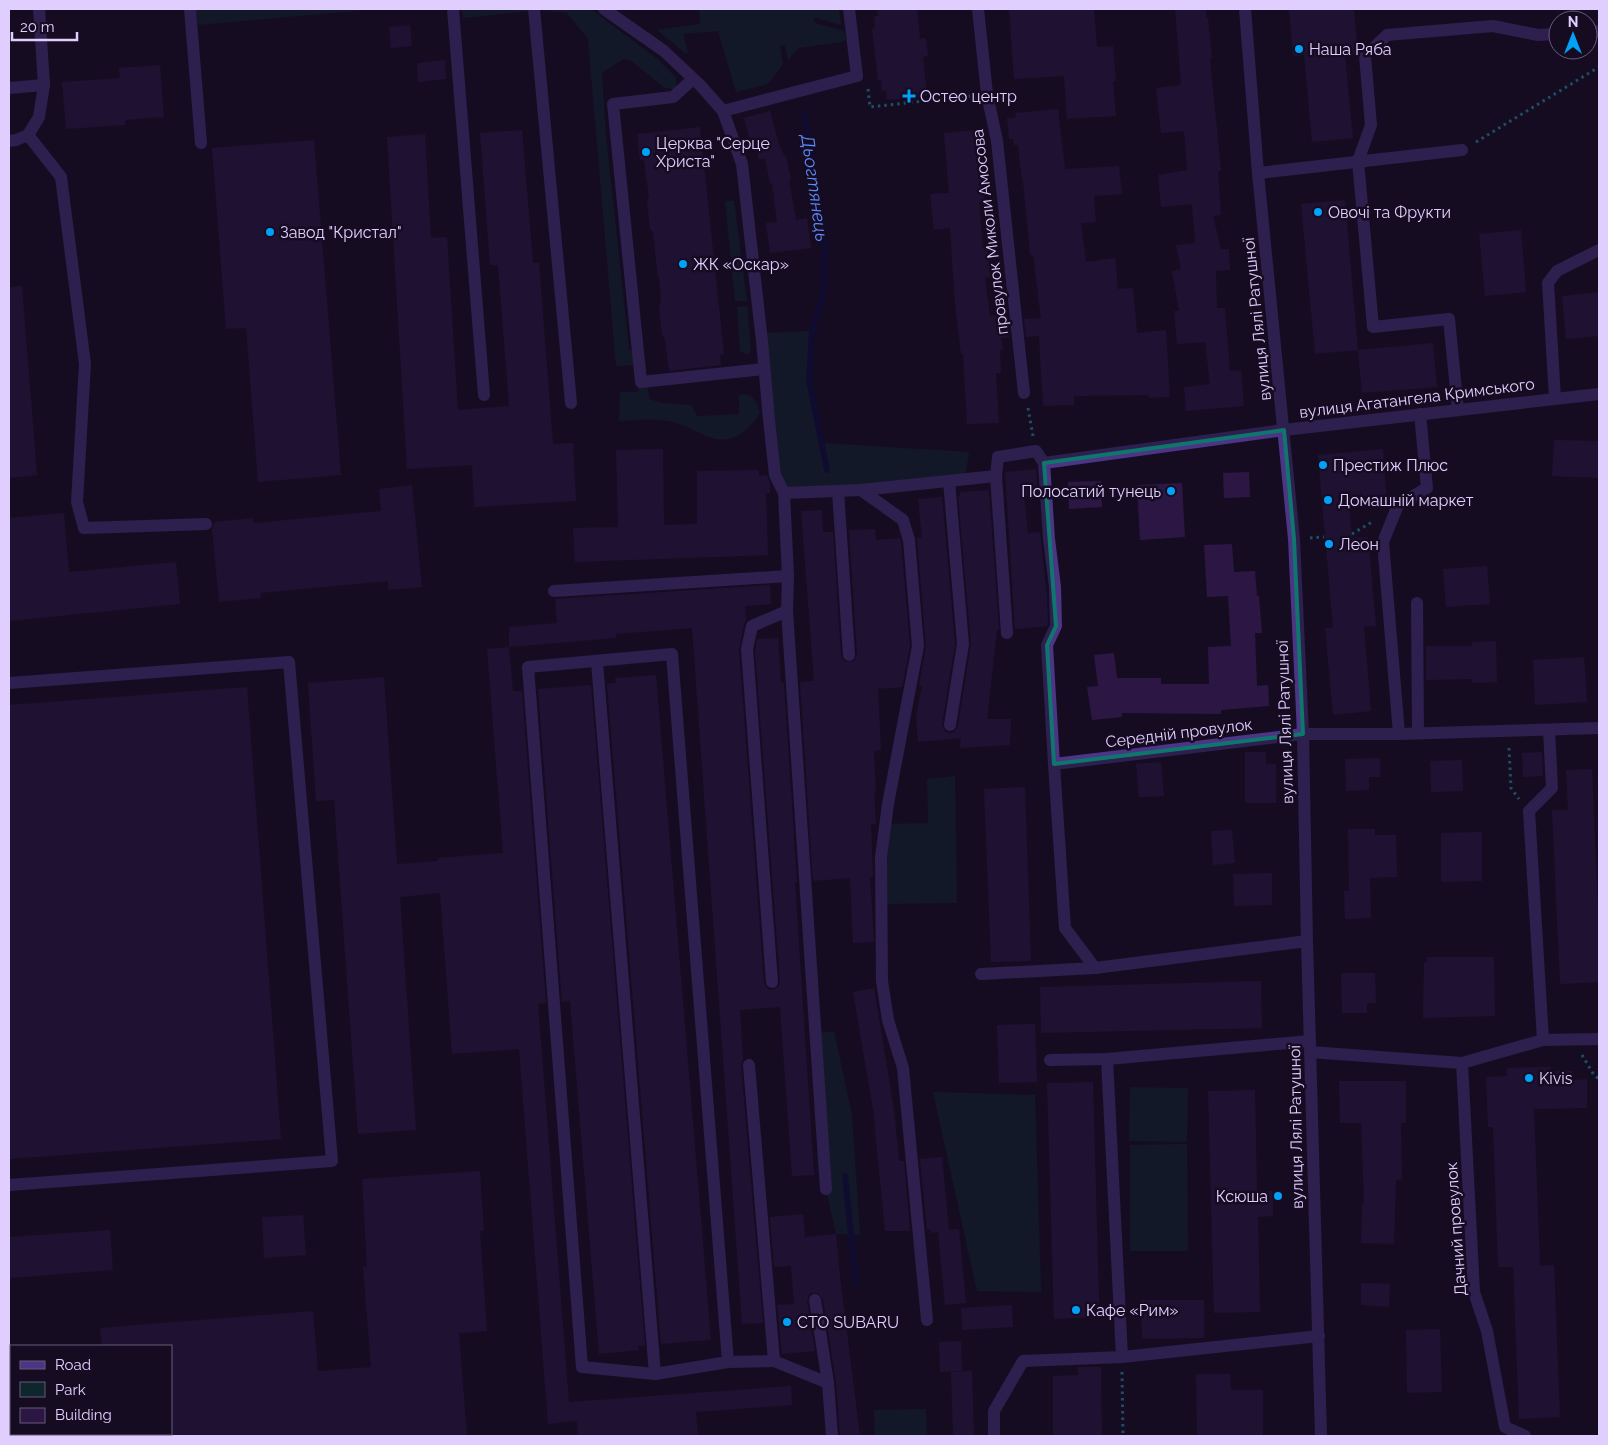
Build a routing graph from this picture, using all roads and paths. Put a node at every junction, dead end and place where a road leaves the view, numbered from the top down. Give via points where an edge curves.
1 (40, 9) edge
2 (190, 9) edge
3 (453, 9) edge
4 (534, 9) edge
5 (604, 9) edge
6 (849, 9) edge
7 (978, 9) edge
8 (1245, 9) edge
9 (1548, 34) edge
10 (1599, 67) edge
11 (693, 79) junction
12 (44, 85) junction
13 (9, 88) edge
14 (988, 94) junction
15 (883, 105) dead end
16 (723, 111) junction
17 (28, 135) junction
18 (9, 141) edge
19 (201, 143) dead end
20 (1462, 150) joint
21 (1358, 161) junction
22 (1258, 173) junction
23 (1599, 250) edge
24 (764, 369) junction
25 (1024, 393) joint
26 (1599, 394) edge
27 (484, 395) dead end
28 (1555, 398) junction
29 (571, 403) dead end
30 (1458, 410) junction
31 (1420, 414) junction
32 (1284, 430) junction
33 (1036, 450) junction
34 (1044, 463) junction
35 (996, 476) junction
36 (949, 481) junction
37 (861, 490) junction
38 (838, 491) junction
39 (784, 493) junction
40 (206, 524) dead end
41 (788, 576) junction
42 (554, 591) dead end
43 (1418, 603) dead end
44 (787, 611) junction
45 (1007, 634) dead end
46 (849, 655) dead end
47 (597, 662) junction
48 (9, 683) edge
49 (950, 726) dead end
50 (1599, 728) edge
51 (1549, 730) junction
52 (1508, 731) junction
53 (1418, 733) junction
54 (1303, 734) junction
55 (1399, 734) junction
56 (1054, 764) junction
57 (1529, 811) junction
58 (1307, 941) junction
59 (1094, 968) junction
60 (981, 974) dead end
61 (772, 982) dead end
62 (1572, 1039) junction
63 (1599, 1039) edge
64 (1543, 1040) junction
65 (1310, 1046) junction
66 (1107, 1059) junction
67 (1050, 1060) dead end
68 (1462, 1062) junction
69 (749, 1065) dead end
70 (1599, 1079) edge
71 (9, 1185) edge
72 (826, 1189) dead end
73 (815, 1300) dead end
74 (927, 1320) dead end
75 (1319, 1336) junction
76 (1122, 1356) junction
77 (774, 1361) junction
78 (728, 1362) junction
79 (655, 1374) junction
80 (828, 1383) junction
81 (832, 1436) edge
82 (994, 1436) edge
83 (1123, 1436) edge
84 (1321, 1436) edge
85 (1525, 1436) edge

1 - 12 street
2 - 19 street
3 - 27 street
4 - 29 street
5 - 11 street via 664,51
6 - 16 street via 857,76
7 - 14 street, провулок Миколи Амосова
8 - 22 street, вулиця Лялі Ратушної
9 - 21 street via 1493,26 1387,35 1364,56 1371,125
10 - 20 path
11 - 16 street
11 - 24 street via 673,97 613,104 641,382
12 - 13 street
12 - 17 street via 39,117
14 - 15 path
14 - 25 street, провулок Миколи Амосова via 997,141
16 - 24 street via 742,164
17 - 18 street
17 - 40 street via 60,178 84,364 78,502 84,528
20 - 21 street
21 - 22 street
21 - 30 street via 1373,327 1450,319
22 - 32 street, вулиця Лялі Ратушної
23 - 28 street via 1557,271 1548,283
24 - 39 street via 775,475
25 - 33 path
26 - 28 street, вулиця Агатангела Кримського
28 - 30 street, вулиця Агатангела Кримського
30 - 31 street, вулиця Агатангела Кримського
31 - 32 street, вулиця Агатангела Кримського
31 - 55 street via 1427,488 1398,505 1383,542
32 - 34 street, вулиця Агатангела Кримського
32 - 54 street, вулиця Лялі Ратушної via 1294,539
33 - 34 street
33 - 35 street via 998,457
34 - 56 street via 1056,626 1048,645
35 - 36 street
35 - 45 street
36 - 37 street
36 - 49 street via 963,644
37 - 38 street
37 - 74 street via 903,520 909,540 918,646 881,857 882,981 888,1020 903,1068
38 - 39 street
38 - 46 street
39 - 41 street
41 - 42 street
41 - 44 street
43 - 53 street
44 - 61 street via 752,626 747,649
44 - 72 street
47 - 78 street via 672,654
47 - 79 street
47 - 79 street via 528,667 582,1367
48 - 71 street via 289,662 332,1161
50 - 51 street, Середній провулок
51 - 52 street, Середній провулок
51 - 57 street via 1552,788
52 - 53 street, Середній провулок
52 - 57 path via 1511,788
53 - 55 street, Середній провулок
54 - 55 street, Середній провулок
54 - 56 street, Середній провулок
54 - 58 street, вулиця Лялі Ратушної
56 - 59 street via 1065,928
57 - 64 street
58 - 59 street
58 - 65 street, вулиця Лялі Ратушної
59 - 60 street
62 - 63 street
62 - 64 street
62 - 70 path
64 - 68 street
65 - 66 street
65 - 68 street
65 - 75 street, вулиця Лялі Ратушної
66 - 67 street
66 - 76 street
68 - 85 street, Дачний провулок via 1474,1292 1487,1331 1505,1427
69 - 77 street
73 - 80 street
75 - 76 street
75 - 84 street, вулиця Лялі Ратушної
76 - 82 street via 1024,1361 994,1411
76 - 83 path
77 - 78 street
77 - 80 street
78 - 79 street
80 - 81 street

